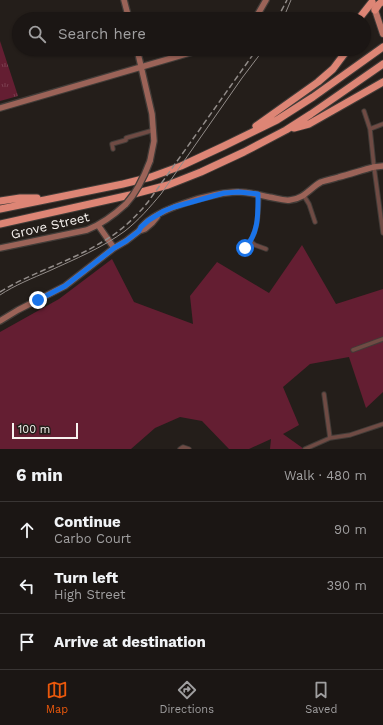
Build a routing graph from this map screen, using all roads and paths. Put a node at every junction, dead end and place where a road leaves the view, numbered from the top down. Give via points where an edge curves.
1 (124, 0) edge
2 (266, 0) edge
3 (372, 1) edge
4 (383, 1) edge
5 (375, 10) junction
6 (127, 12) edge
7 (259, 12) edge
8 (364, 12) edge
9 (383, 33) edge
10 (383, 47) edge
11 (371, 55) edge
12 (138, 56) edge
13 (177, 56) edge
14 (343, 56) edge
15 (370, 56) edge
16 (383, 64) edge
17 (141, 66) junction
18 (383, 82) edge
19 (0, 108) edge
20 (364, 111) dead end
21 (383, 124) edge
22 (370, 129) junction
23 (154, 130) junction
24 (286, 130) junction
25 (234, 141) junction
26 (113, 149) dead end
27 (383, 166) edge
28 (374, 167) junction
29 (258, 194) junction
30 (304, 196) junction
31 (53, 199) junction
32 (0, 201) edge
33 (0, 209) edge
34 (315, 222) dead end
35 (0, 224) edge
36 (98, 225) junction
37 (383, 233) edge
38 (251, 242) junction
39 (0, 248) edge
40 (114, 248) junction
41 (245, 248) dead end
42 (266, 249) dead end
43 (0, 321) edge
44 (383, 340) edge
45 (353, 350) dead end
46 (324, 394) dead end
47 (383, 424) edge
48 (330, 438) junction
49 (182, 448) edge
50 (189, 449) edge
51 (305, 449) edge

1 - 6 main road
2 - 7 main road
3 - 5 main road
3 - 8 highway
4 - 5 highway
5 - 9 main road
10 - 11 highway
12 - 17 main road, Grove Street
13 - 17 main road
14 - 25 highway via 318,82
15 - 25 highway via 277,120
16 - 24 highway
17 - 19 main road
17 - 23 main road, Grove Street
18 - 24 highway via 309,124
20 - 22 street
21 - 22 street
22 - 28 street
23 - 26 street via 112,144
23 - 36 main road, Grove Street, bridge via 150,161 134,196 117,213
24 - 35 highway via 244,152 168,185
25 - 31 highway via 151,177
27 - 28 main road
28 - 30 main road via 321,182
28 - 37 street
29 - 30 main road via 282,200
29 - 38 street via 257,225
29 - 40 main road via 224,193 174,207 149,220 139,231
30 - 34 street
31 - 32 highway via 20,198
31 - 33 highway
36 - 39 main road, Grove Street via 70,234
36 - 40 main road
38 - 41 street
38 - 42 street
40 - 43 main road via 65,286
44 - 45 street
46 - 48 street
47 - 48 street via 350,435
48 - 51 street
49 - 50 street

